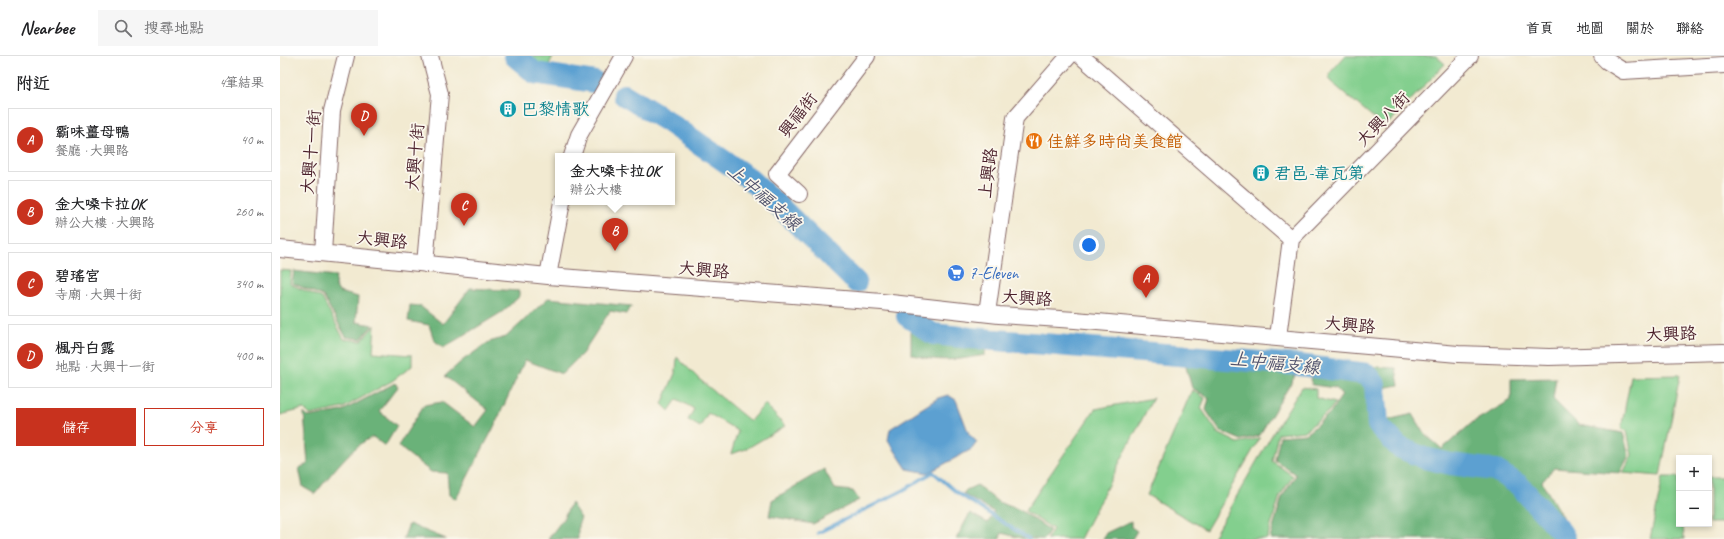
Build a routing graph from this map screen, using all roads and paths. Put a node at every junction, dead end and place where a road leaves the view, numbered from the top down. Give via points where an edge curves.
1 (346, 56) edge
2 (430, 56) edge
3 (624, 56) edge
4 (868, 56) edge
5 (1069, 56) edge
6 (1082, 56) edge
7 (1470, 56) edge
8 (1602, 56) edge
9 (1724, 65) edge
10 (573, 153) edge
11 (799, 194) dead end
12 (561, 205) edge
13 (1292, 239) junction
14 (280, 249) edge
15 (323, 253) junction
16 (425, 264) junction
17 (548, 276) junction
18 (987, 314) junction
19 (1278, 337) junction
20 (1724, 352) edge

1 - 15 street, 大興十一街 via 332,111
2 - 16 street, 大興十街 via 440,94
3 - 10 street via 579,135
4 - 11 street, 興福街 via 777,174
5 - 18 street, 上興路 via 1015,118
6 - 13 street
7 - 13 street, 大興八街
8 - 9 street via 1623,71
12 - 17 street
13 - 19 street
14 - 15 street, 大興路
15 - 16 street, 大興路
16 - 17 street, 大興路
17 - 18 street, 大興路 via 882,302
18 - 19 street, 大興路
19 - 20 street, 大興路 via 1521,357

